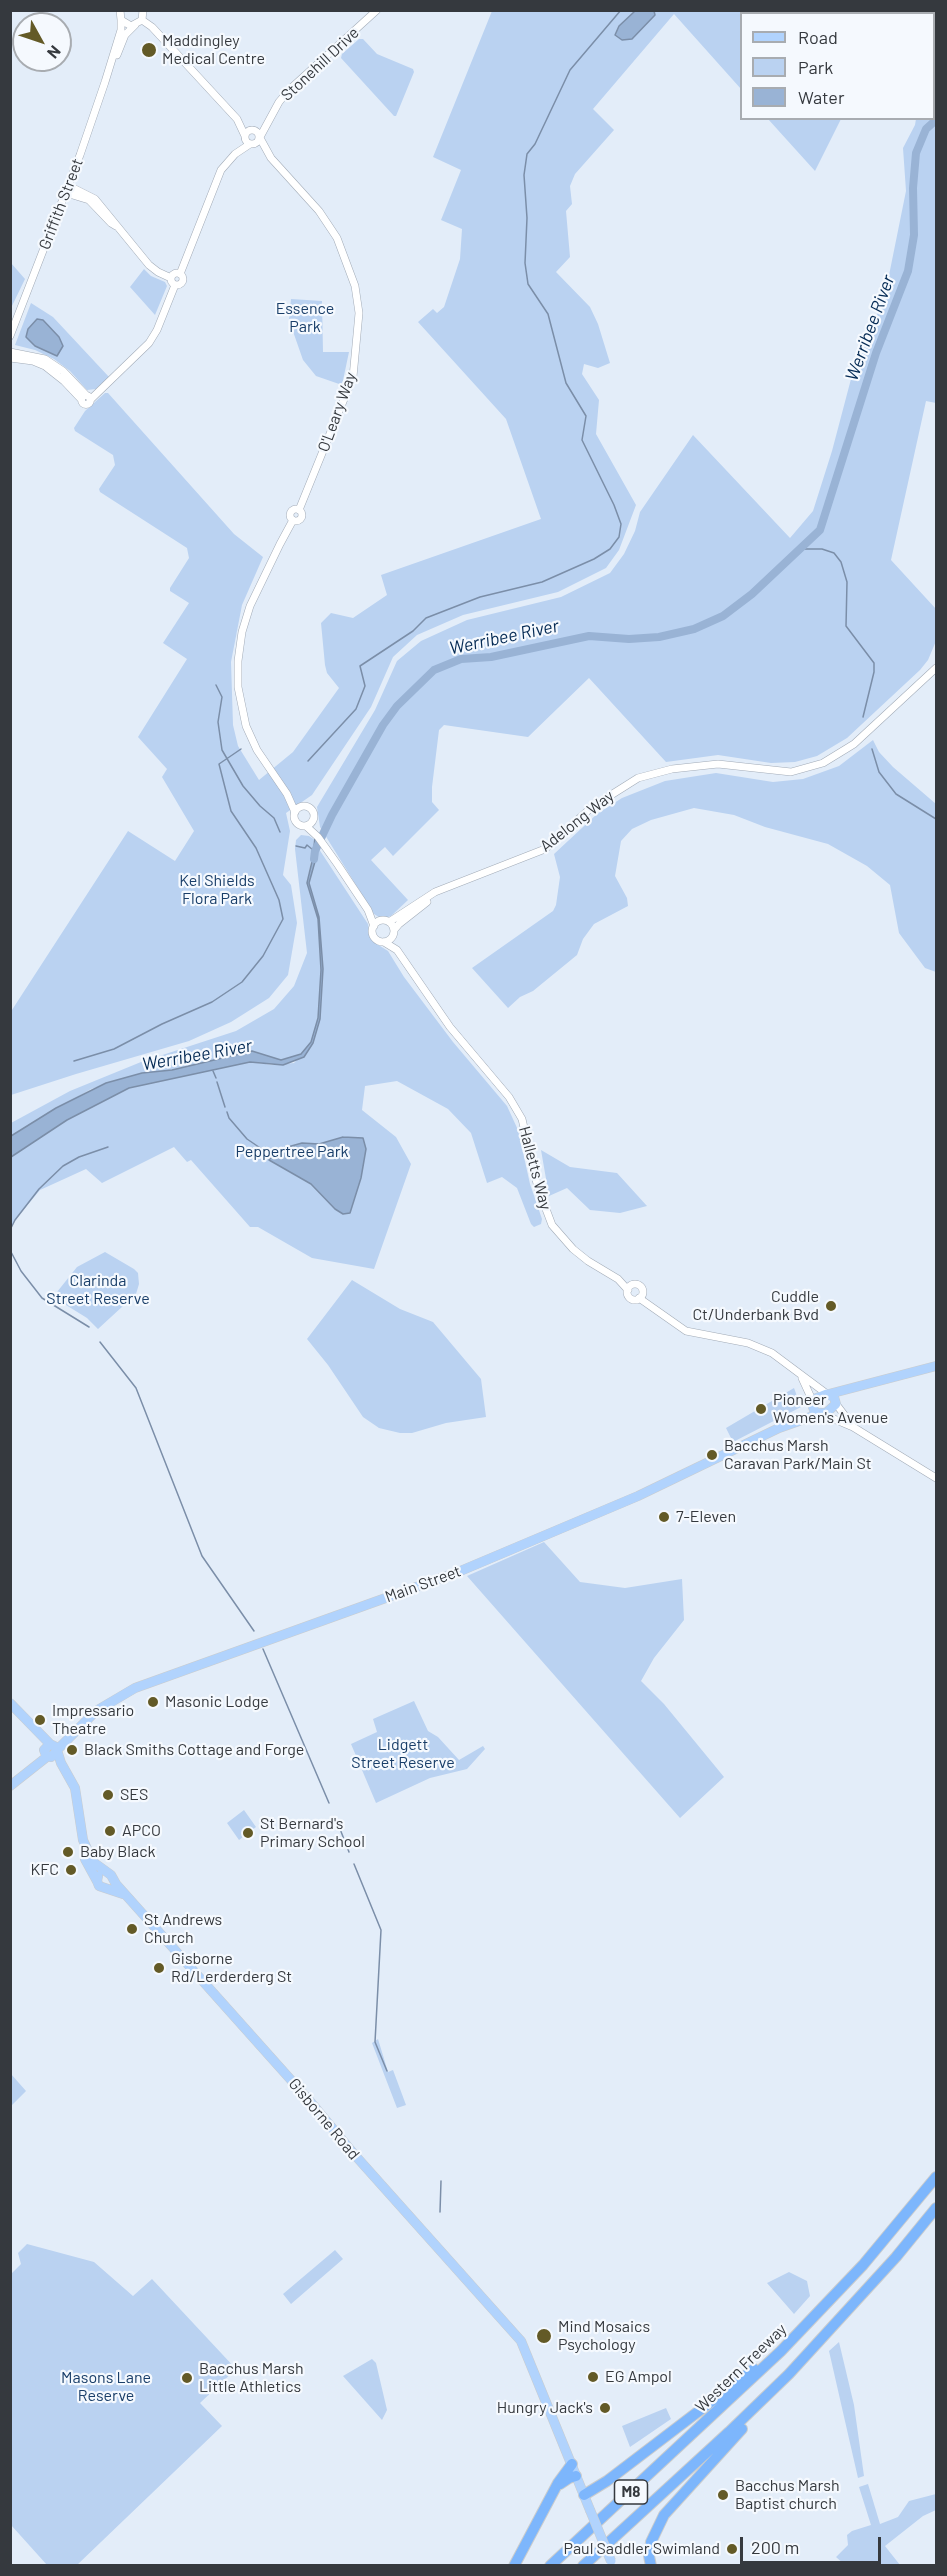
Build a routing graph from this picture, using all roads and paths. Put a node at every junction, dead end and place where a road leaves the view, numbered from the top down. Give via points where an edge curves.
1 (143, 10) edge
2 (377, 10) edge
3 (119, 14) edge
4 (139, 22) junction
5 (105, 82) junction
6 (237, 119) junction
7 (268, 122) junction
8 (254, 130) junction
9 (245, 137) junction
10 (260, 137) junction
11 (251, 144) junction
12 (235, 154) junction
13 (271, 158) junction
14 (68, 189) junction
15 (180, 274) junction
16 (171, 278) junction
17 (175, 285) junction
18 (12, 328) edge
19 (10, 336) edge
20 (10, 352) edge
21 (10, 358) edge
22 (86, 397) junction
23 (936, 660) edge
24 (934, 671) edge
25 (286, 794) junction
26 (302, 806) junction
27 (295, 812) junction
28 (314, 821) junction
29 (306, 826) junction
30 (318, 837) junction
31 (443, 890) junction
32 (369, 912) junction
33 (386, 921) junction
34 (374, 926) junction
35 (393, 934) junction
36 (384, 942) junction
37 (397, 950) junction
38 (628, 1286) junction
39 (641, 1297) junction
40 (936, 1366) edge
41 (801, 1375) junction
42 (879, 1381) junction
43 (828, 1394) junction
44 (813, 1403) junction
45 (837, 1403) junction
46 (820, 1414) junction
47 (853, 1427) junction
48 (779, 1428) junction
49 (936, 1478) edge
50 (10, 1703) edge
51 (50, 1750) junction
52 (10, 1786) edge
53 (106, 1872) junction
54 (113, 1880) junction
55 (97, 1881) junction
56 (107, 1888) junction
57 (137, 1905) junction
58 (936, 2177) edge
59 (936, 2208) edge
60 (826, 2305) junction
61 (813, 2349) junction
62 (572, 2464) junction
63 (576, 2476) junction
64 (555, 2491) junction
65 (584, 2495) junction
66 (612, 2563) edge
67 (514, 2565) edge
68 (550, 2565) edge
69 (583, 2565) edge
70 (651, 2565) edge

1 - 4 street
2 - 7 street, Stonehill Drive via 289,90
3 - 4 street via 127,25
3 - 5 street, Griffith Street via 121,30
4 - 5 street, Griffith Street via 125,35
4 - 6 street via 152,27
5 - 14 street, Griffith Street
6 - 8 street
6 - 9 street
7 - 8 street
7 - 10 street, Stonehill Drive
8 - 9 street
8 - 10 street
9 - 11 street
9 - 12 street
10 - 11 street
10 - 13 street
11 - 12 street
11 - 13 street
12 - 15 street via 221,170
13 - 25 street, O'Leary Way via 319,211 337,238 355,286 359,313 352,377 299,510 291,513 293,520 250,606 242,632 238,687 246,726
14 - 16 street via 95,199 149,264
14 - 18 street, Griffith Street
15 - 16 street
15 - 17 street via 183,282
16 - 17 street
17 - 22 street via 149,343 99,391
18 - 19 street, Griffith Street
20 - 22 street via 45,359 63,370
21 - 22 street via 45,366
23 - 24 street, Adelong Way
24 - 31 street, Adelong Way via 854,744 824,763 791,772 718,764 672,769 638,778 592,807 545,849
25 - 26 street
25 - 27 street
26 - 27 street
26 - 28 street via 312,809
27 - 29 street via 296,822
28 - 29 street
28 - 30 street
29 - 30 street
30 - 32 street
31 - 33 street, Adelong Way
31 - 35 street, Adelong Way via 399,924
32 - 33 street
32 - 34 street
33 - 34 street
33 - 35 street
34 - 36 street via 375,939
35 - 36 street
35 - 37 street, Halletts Way
36 - 37 street, Halletts Way
37 - 38 street, Halletts Way via 450,1027 503,1089 522,1119 538,1188 552,1225 573,1249
38 - 39 street via 630,1297
38 - 39 street via 641,1286
39 - 41 street via 675,1326 760,1347 783,1359
40 - 42 main road
41 - 43 street
41 - 44 street
42 - 43 main road, Main Street
42 - 45 main road, Main Street via 852,1391
43 - 44 main road, Main Street
43 - 45 main road
44 - 46 main road via 813,1411
44 - 48 main road, Main Street
45 - 46 main road, Main Street
45 - 47 street
46 - 47 street
46 - 48 main road, Main Street
47 - 49 street
48 - 51 main road, Main Street via 638,1496 458,1572 135,1688 105,1705
50 - 51 main road
51 - 52 main road, Main Street
51 - 53 main road via 78,1797 81,1832 88,1853 95,1866
51 - 55 main road via 69,1784 80,1845
53 - 54 main road
53 - 55 main road via 98,1875
54 - 56 main road
54 - 57 main road, Gisborne Road
55 - 56 main road via 101,1888
56 - 57 main road, Gisborne Road
57 - 62 main road, Gisborne Road via 421,2232 514,2332
58 - 60 highway, Western Freeway / M8
59 - 61 highway, M8
60 - 65 highway via 720,2397
60 - 68 highway, Western Freeway / M8 via 726,2405
61 - 69 highway, M8
61 - 70 highway via 669,2508 651,2542
62 - 63 main road, Gisborne Road
62 - 64 highway
63 - 64 highway via 565,2479
63 - 65 main road, Gisborne Road
64 - 67 highway
65 - 66 main road, Gisborne Road, bridge

